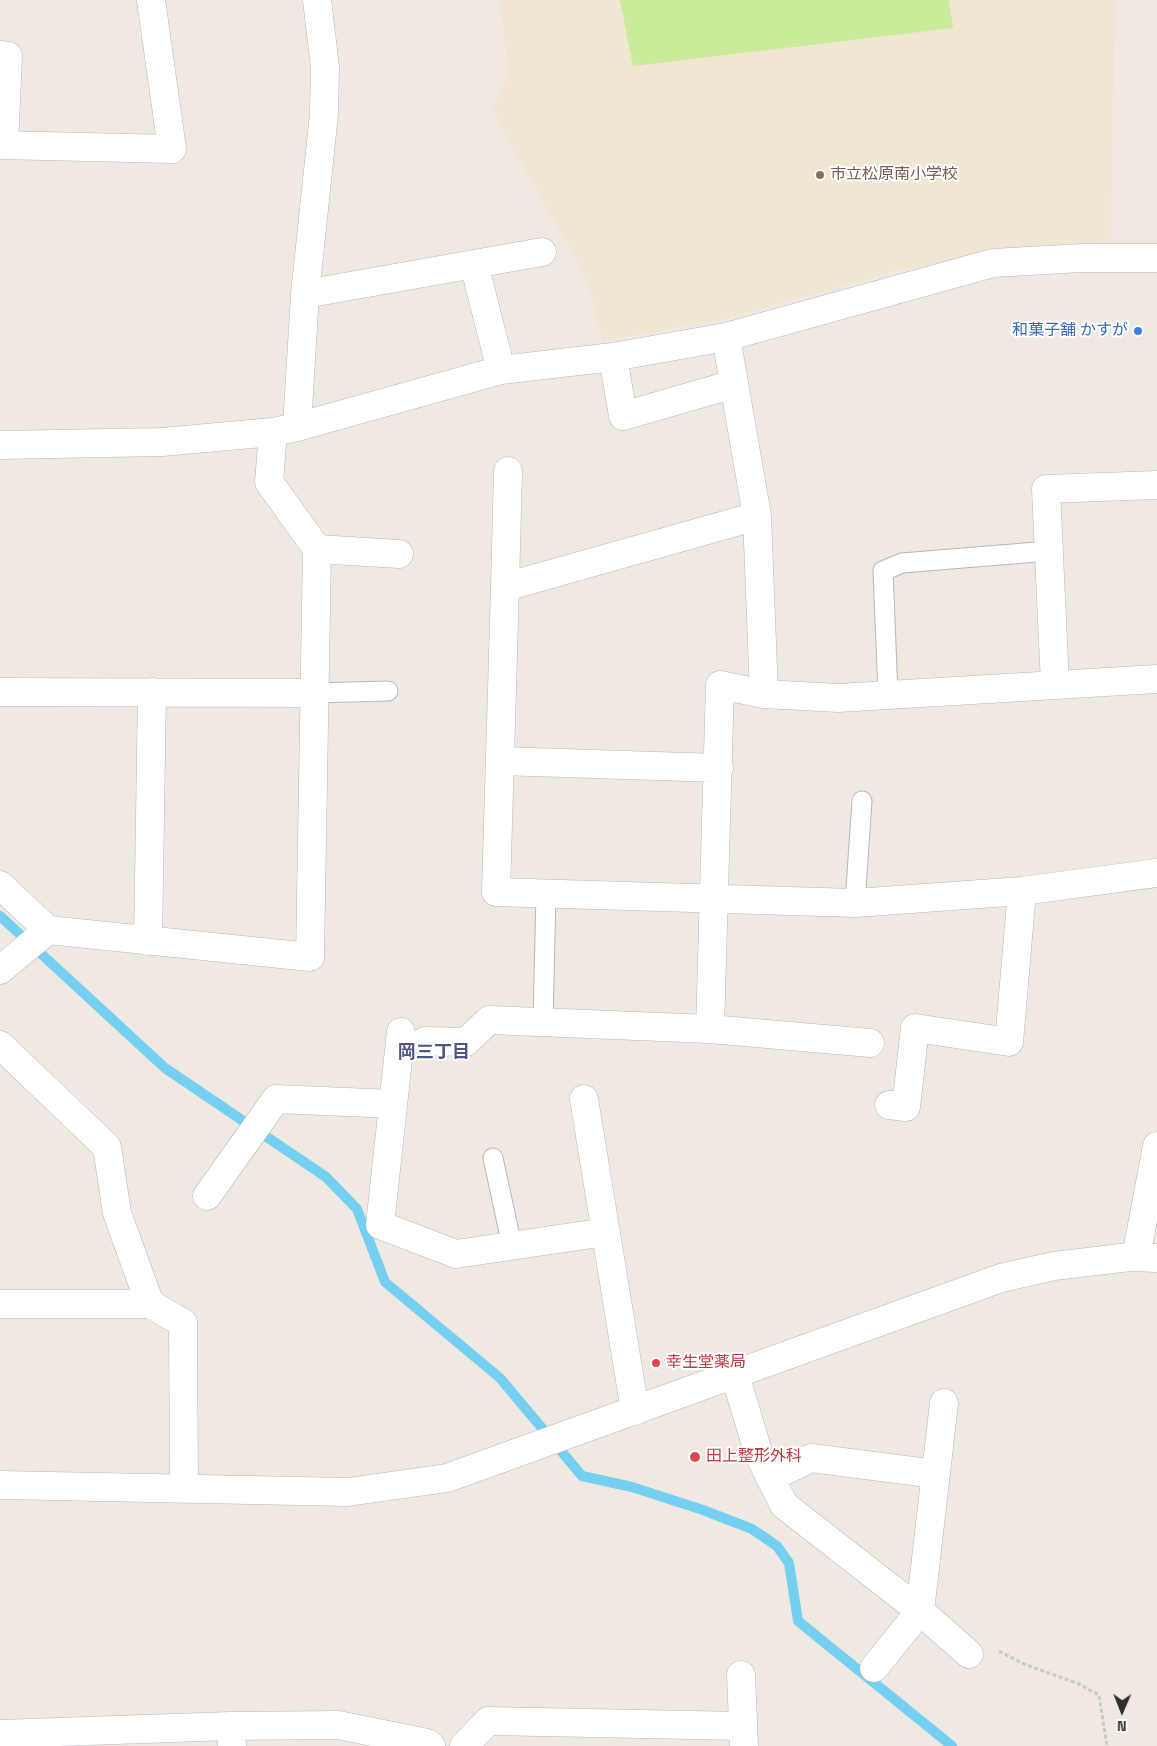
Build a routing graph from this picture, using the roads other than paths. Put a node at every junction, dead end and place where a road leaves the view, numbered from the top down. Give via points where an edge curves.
1 (151, 0) edge
2 (317, 0) edge
3 (0, 55) edge
4 (2, 145) edge
5 (542, 252) dead end
6 (1157, 258) edge
7 (474, 264) junction
8 (305, 294) junction
9 (726, 338) junction
10 (613, 357) junction
11 (501, 370) junction
12 (734, 384) junction
13 (285, 429) junction
14 (0, 445) edge
15 (508, 471) dead end
16 (1157, 485) edge
17 (757, 516) junction
18 (317, 549) junction
19 (1049, 551) junction
20 (399, 554) dead end
21 (505, 587) junction
22 (1157, 680) edge
23 (1055, 685) junction
24 (388, 691) dead end
25 (0, 692) edge
26 (152, 692) junction
27 (313, 693) junction
28 (764, 694) junction
29 (888, 694) junction
30 (500, 761) junction
31 (718, 768) junction
32 (862, 800) dead end
33 (1157, 873) edge
34 (0, 885) edge
35 (1022, 892) junction
36 (546, 894) junction
37 (715, 900) junction
38 (855, 904) junction
39 (47, 931) junction
40 (148, 941) junction
41 (7, 965) edge
42 (543, 1022) junction
43 (710, 1029) junction
44 (870, 1043) dead end
45 (0, 1045) edge
46 (584, 1099) dead end
47 (393, 1104) junction
48 (889, 1105) dead end
49 (1157, 1146) edge
50 (493, 1158) dead end
51 (207, 1196) dead end
52 (606, 1232) junction
53 (512, 1246) junction
54 (1147, 1258) edge
55 (0, 1304) edge
56 (150, 1304) junction
57 (735, 1375) junction
58 (944, 1403) dead end
59 (635, 1411) junction
60 (936, 1474) junction
61 (770, 1478) junction
62 (0, 1484) edge
63 (184, 1488) junction
64 (920, 1611) junction
65 (981, 1651) road end
66 (874, 1668) dead end
67 (741, 1674) dead end
68 (0, 1734) edge
69 (232, 1736) edge
70 (743, 1736) edge
71 (430, 1746) edge
72 (464, 1746) edge

1 - 4 street via 172,149
2 - 8 street via 325,67 324,114
3 - 4 street via 8,56
5 - 7 street
6 - 9 street via 993,263
7 - 8 street
7 - 11 street
8 - 13 street
9 - 10 street
9 - 12 street
10 - 11 street
10 - 12 street via 623,416
11 - 13 street
12 - 17 street
13 - 14 street via 162,442
13 - 18 street via 270,482
15 - 21 street
16 - 19 street via 1046,488
17 - 21 street
17 - 28 street
18 - 20 street
18 - 27 street
19 - 23 street
19 - 29 lane via 902,563 883,571
21 - 30 street
22 - 23 street
23 - 29 street
24 - 27 lane
25 - 26 street
26 - 27 street
26 - 40 street
27 - 40 street via 310,957
28 - 29 street via 838,698
28 - 31 street via 720,685
30 - 31 street
30 - 36 street via 496,892
31 - 37 street
32 - 38 lane
33 - 35 street
34 - 39 street
35 - 38 street
35 - 48 street via 1009,1042 915,1028 906,1107
36 - 37 street
36 - 42 lane
37 - 38 street
37 - 43 street
39 - 40 street
39 - 41 street
42 - 43 street
42 - 47 street via 489,1020 466,1042 413,1036
43 - 44 street
45 - 56 street via 106,1147 117,1213
46 - 52 street
47 - 51 street via 276,1099
47 - 53 street via 380,1225 456,1254
49 - 54 street
50 - 53 lane
52 - 53 street
52 - 59 street
54 - 57 street via 1054,1266 1001,1278
55 - 56 street
56 - 63 street via 183,1323
57 - 59 street
57 - 61 street via 759,1455
58 - 60 street
59 - 63 street via 447,1478 348,1492
60 - 61 street via 811,1458
60 - 64 street
61 - 64 street via 784,1505
62 - 63 street
64 - 65 street
64 - 66 street
67 - 70 street
68 - 69 street
69 - 71 street via 338,1725
70 - 72 street via 488,1721

